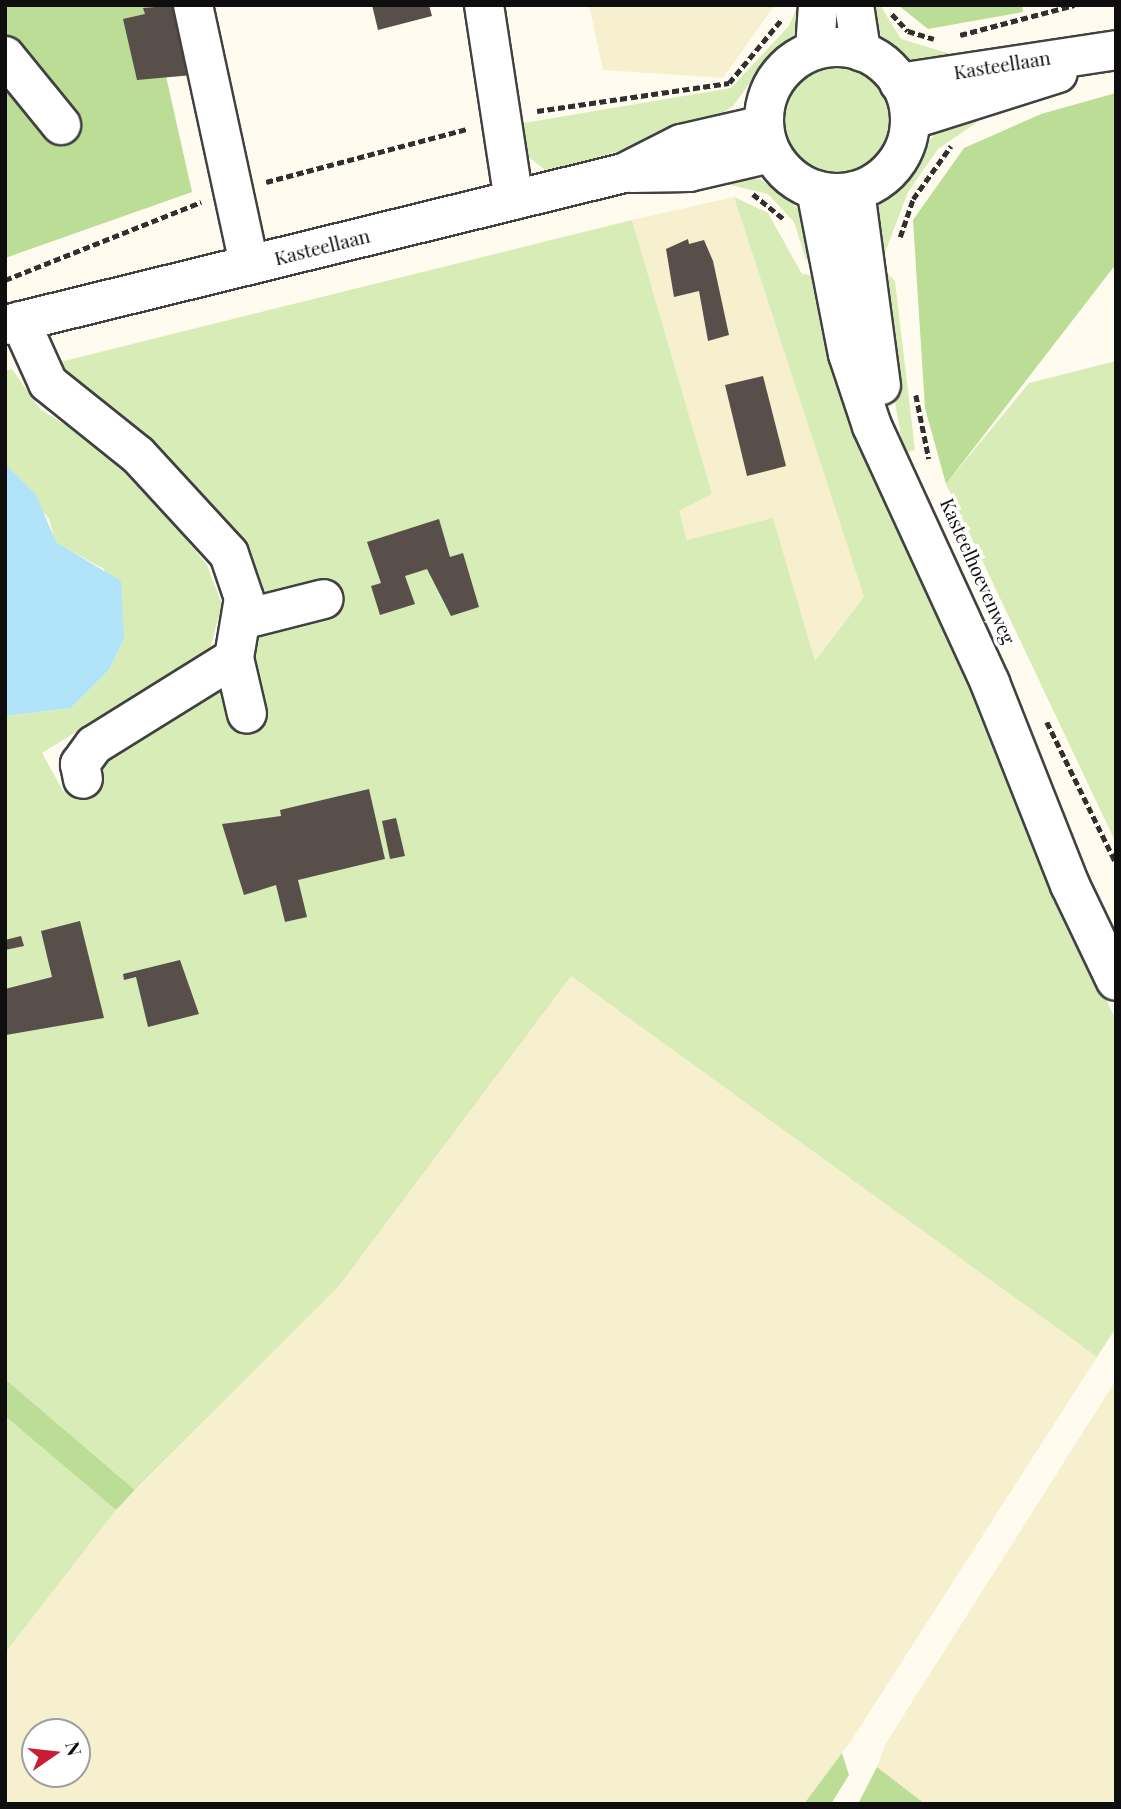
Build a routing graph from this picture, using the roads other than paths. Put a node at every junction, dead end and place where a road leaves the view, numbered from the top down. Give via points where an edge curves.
1 (193, 5) edge
2 (484, 5) edge
3 (854, 5) edge
4 (803, 6) edge
5 (815, 50) junction
6 (861, 51) junction
7 (1110, 51) edge
8 (5, 56) edge
9 (900, 83) junction
10 (910, 120) junction
11 (61, 125) dead end
12 (768, 139) junction
13 (816, 190) junction
14 (855, 191) junction
15 (514, 200) junction
16 (249, 265) junction
17 (13, 323) edge
18 (906, 500) junction
19 (324, 600) dead end
20 (245, 619) junction
21 (234, 658) junction
22 (247, 715) dead end
23 (83, 779) dead end
24 (1116, 981) edge

1 - 16 street
2 - 15 street
3 - 6 street
4 - 5 street
5 - 6 street
5 - 12 street via 776,79
6 - 9 street
7 - 9 street, Kasteellaan
7 - 10 street, Kasteellaan via 982,100
8 - 11 street
9 - 10 street
10 - 14 street via 898,159
12 - 13 street via 790,176
12 - 15 street, Kasteellaan via 689,172 624,173
13 - 14 street
13 - 18 street, Kasteelhoevenweg via 848,354
14 - 18 street, Kasteelhoevenweg via 862,268
15 - 16 street, Kasteellaan
16 - 17 street, Kasteellaan
17 - 20 street, Kasteellaan via 48,383 138,455 229,554
18 - 24 street, Kasteelhoevenweg
19 - 20 street
20 - 21 street, Kasteellaan
21 - 22 street, Kasteellaan
21 - 23 street via 94,745 80,764

